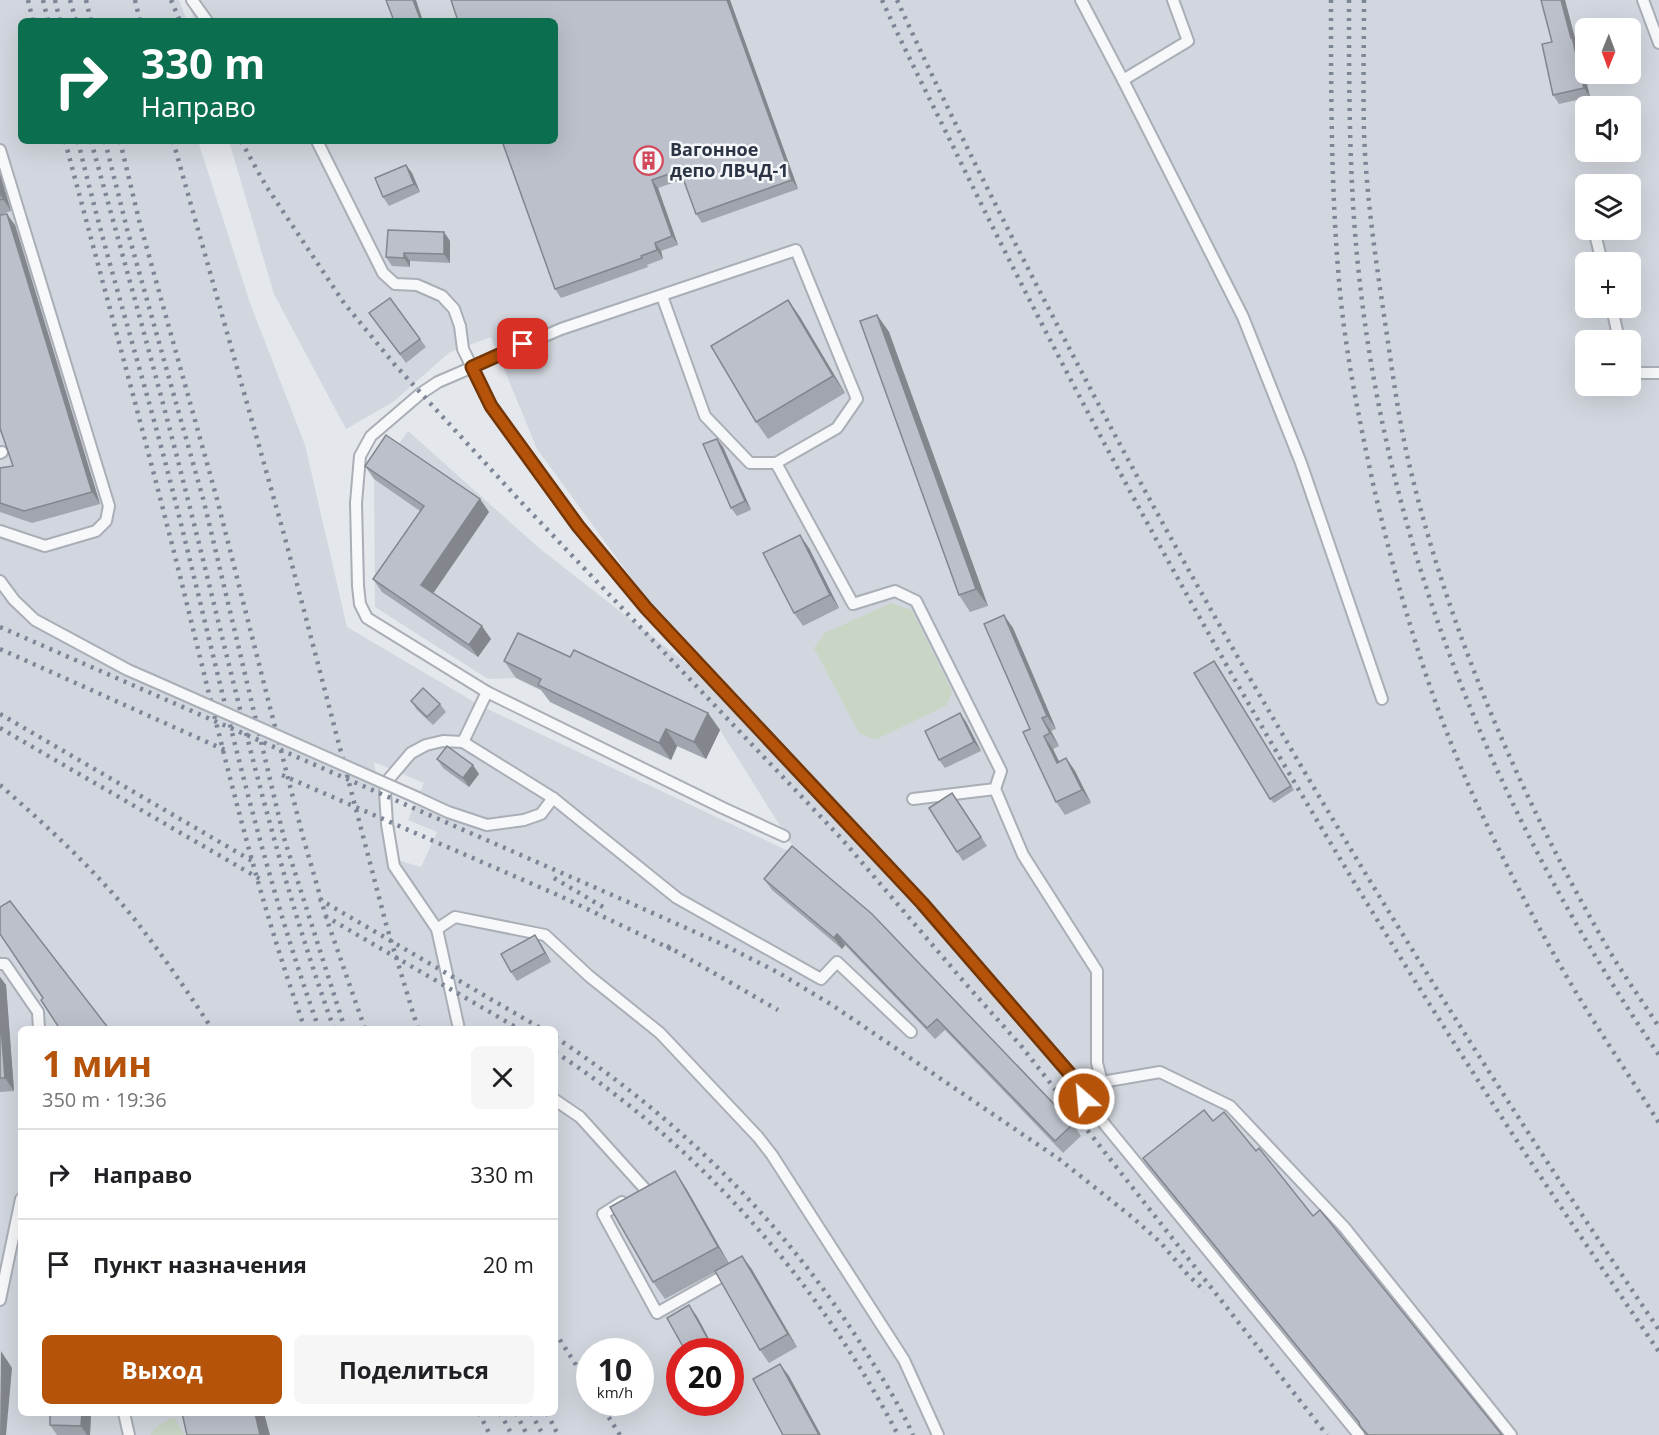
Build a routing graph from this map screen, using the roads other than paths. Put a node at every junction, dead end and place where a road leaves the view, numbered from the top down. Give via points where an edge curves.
1 (192, 0) edge
2 (1081, 0) edge
3 (1173, 0) edge
4 (1643, 0) edge
5 (205, 18) edge
6 (1659, 43) edge
7 (1124, 80) junction
8 (318, 144) edge
9 (0, 150) edge
10 (662, 296) junction
11 (472, 367) junction
12 (1641, 373) edge
13 (1659, 373) edge
14 (776, 463) junction
15 (0, 531) edge
16 (0, 581) edge
17 (487, 692) junction
18 (1382, 699) dead end
19 (463, 742) junction
20 (995, 789) junction
21 (553, 798) junction
22 (913, 799) dead end
23 (784, 836) dead end
24 (437, 929) junction
25 (0, 964) edge
26 (39, 1026) edge
27 (458, 1026) edge
28 (911, 1032) dead end
29 (1102, 1082) junction
30 (1083, 1089) junction
31 (558, 1102) edge
32 (656, 1183) edge
33 (637, 1194) junction
34 (18, 1213) edge
35 (736, 1269) edge
36 (0, 1300) edge
37 (125, 1416) edge
38 (129, 1435) edge
39 (938, 1435) edge
40 (1359, 1435) edge
41 (1511, 1435) edge

1 - 5 lane
2 - 7 lane
3 - 7 lane via 1188,41
4 - 6 lane
7 - 18 lane via 1242,317 1301,463
8 - 11 lane via 383,273 395,284 417,285 448,302 454,309 463,349
9 - 15 lane via 16,217 109,506 106,521 96,531 45,546
10 - 11 lane via 561,329
10 - 14 lane via 705,416 750,463
10 - 14 lane via 796,250 856,399 837,428
11 - 17 lane via 420,394 371,436 360,456 357,585 360,604 368,618
11 - 30 lane via 491,406 578,526 646,608 922,903
12 - 13 lane
14 - 20 lane via 853,604 895,591 916,601 1001,771
16 - 21 lane, bridge via 35,620 128,670 448,812 487,825 542,814
17 - 19 lane
17 - 23 lane
19 - 21 lane
19 - 24 lane via 443,741 411,753 388,780 385,792 394,866
20 - 22 lane
20 - 29 lane via 1023,855 1097,970 1097,1063
21 - 28 lane via 677,898 821,979 837,962
24 - 27 lane
24 - 39 lane via 455,916 546,935 589,976 660,1033 772,1155 904,1360
25 - 26 lane via 5,964 38,1012
29 - 30 lane
29 - 41 lane via 1160,1072 1230,1106 1344,1227
30 - 40 lane via 1084,1099
31 - 33 lane via 580,1118
32 - 33 lane
33 - 35 lane via 603,1214 657,1313
34 - 36 lane
37 - 38 lane

